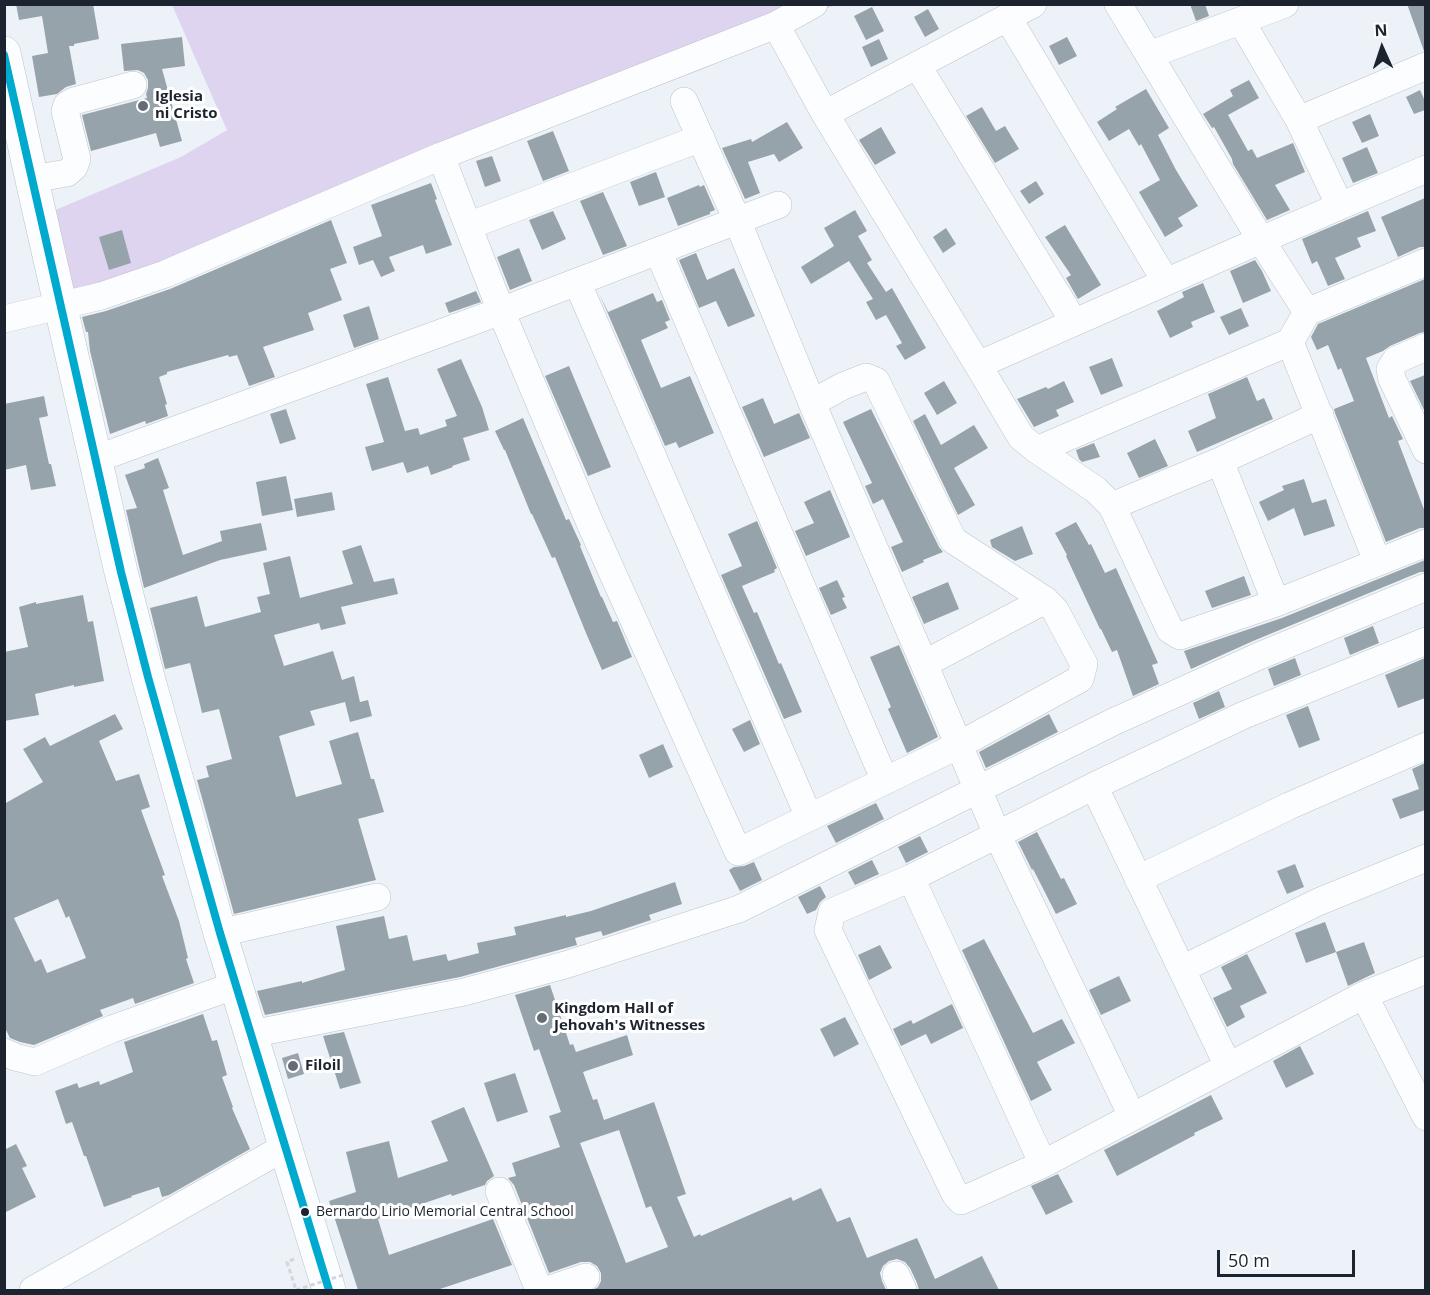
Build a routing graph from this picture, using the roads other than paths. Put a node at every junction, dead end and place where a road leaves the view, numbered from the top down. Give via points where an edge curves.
1 (814, 4) edge
2 (1033, 4) edge
3 (1118, 4) edge
4 (1285, 4) edge
5 (1008, 18) junction
6 (1241, 21) junction
7 (776, 25) junction
8 (4, 53) edge
9 (1149, 56) junction
10 (917, 66) junction
11 (1425, 66) edge
12 (133, 85) dead end
13 (684, 100) dead end
14 (825, 114) junction
15 (1299, 120) junction
16 (701, 138) junction
17 (441, 156) junction
18 (1425, 169) edge
19 (32, 179) junction
20 (778, 205) dead end
21 (1340, 206) junction
22 (737, 220) junction
23 (468, 226) junction
24 (1261, 240) junction
25 (658, 251) junction
26 (1425, 261) edge
27 (577, 282) junction
28 (1166, 282) junction
29 (61, 306) junction
30 (501, 311) junction
31 (1307, 312) junction
32 (4, 319) edge
33 (1074, 322) junction
34 (1290, 342) junction
35 (1425, 347) edge
36 (978, 365) junction
37 (812, 403) junction
38 (1320, 415) junction
39 (1037, 450) junction
40 (1425, 450) edge
41 (96, 459) junction
42 (1220, 460) junction
43 (1112, 506) junction
44 (1425, 543) edge
45 (1377, 561) junction
46 (1425, 587) edge
47 (1045, 600) junction
48 (1276, 603) junction
49 (1425, 641) edge
50 (924, 664) junction
51 (959, 744) junction
52 (1425, 746) edge
53 (885, 781) junction
54 (1094, 786) junction
55 (978, 789) junction
56 (809, 817) junction
57 (997, 834) junction
58 (1425, 858) edge
59 (911, 878) junction
60 (1138, 879) junction
61 (377, 897) dead end
62 (220, 933) junction
63 (1182, 969) junction
64 (1425, 970) edge
65 (236, 985) junction
66 (1364, 995) junction
67 (251, 1035) junction
68 (4, 1052) edge
69 (1228, 1066) junction
70 (1132, 1116) junction
71 (1425, 1117) edge
72 (285, 1147) junction
73 (1043, 1164) junction
74 (499, 1191) dead end
75 (586, 1277) dead end
76 (336, 1282) edge
77 (33, 1290) edge
78 (539, 1290) edge
79 (547, 1290) edge

1 - 7 street
2 - 5 street
3 - 9 street
4 - 6 street
5 - 10 street
5 - 28 street
6 - 9 street
6 - 15 street
7 - 14 street
7 - 17 street
8 - 19 highway
9 - 24 street
10 - 14 street
10 - 33 street
11 - 15 street
12 - 19 street via 68,105 65,111 77,159 74,167 67,174
13 - 16 street
14 - 36 street
15 - 21 street
16 - 22 street
16 - 23 street
17 - 23 street
17 - 29 street via 165,274
18 - 21 street
19 - 29 highway
20 - 22 street
21 - 24 street
22 - 25 street
22 - 37 street
23 - 30 street
24 - 28 street
24 - 31 street
25 - 27 street
25 - 53 street
26 - 31 street
27 - 30 street
27 - 56 street
28 - 33 street
29 - 32 street
29 - 41 highway
30 - 41 street
30 - 56 street via 590,522 738,852
31 - 34 street
33 - 36 street
34 - 38 street
34 - 39 street
35 - 40 street via 1396,360 1390,369
36 - 39 street via 1021,437
37 - 47 street via 866,377 876,381 953,540
37 - 50 street
38 - 42 street
38 - 45 street
39 - 43 street via 1096,490
41 - 62 highway via 121,572
42 - 43 street
42 - 48 street
43 - 48 street via 1170,630 1180,636
44 - 45 street
45 - 48 street
46 - 55 street via 1259,656
47 - 50 street
47 - 51 street via 1055,610 1084,663 1080,679
49 - 54 street via 1244,715
50 - 51 street
51 - 53 street
51 - 55 street
52 - 60 street
53 - 56 street
54 - 57 street
54 - 60 street
55 - 57 street
55 - 67 street via 739,909 565,965 464,992
57 - 59 street
57 - 70 street
58 - 63 street via 1318,902
59 - 73 street
59 - 73 street via 832,912 828,930 961,1201
60 - 63 street
61 - 62 street
62 - 65 highway
63 - 69 street
64 - 66 street
65 - 67 highway
65 - 68 street via 112,1029 35,1062
66 - 69 street
66 - 71 street
67 - 72 highway
69 - 70 street
70 - 73 street
72 - 76 highway
72 - 77 street
74 - 78 street
75 - 79 street

